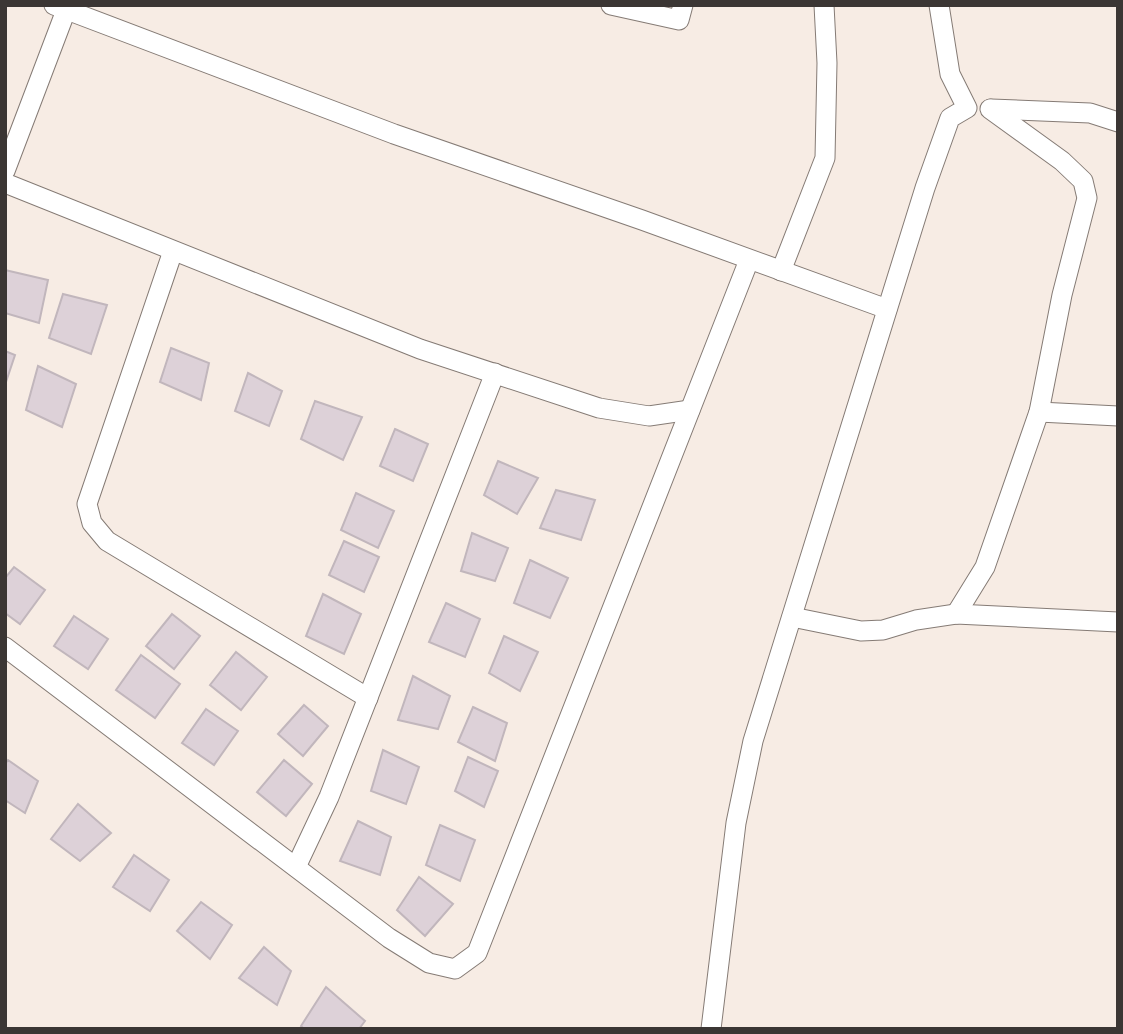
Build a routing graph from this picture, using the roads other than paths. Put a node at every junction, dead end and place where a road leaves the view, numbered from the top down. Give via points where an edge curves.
1 (611, 5) edge
2 (683, 5) edge
3 (824, 5) edge
4 (939, 5) edge
5 (63, 7) edge
6 (967, 108) junction
7 (989, 109) junction
8 (1118, 122) edge
9 (5, 171) edge
10 (5, 183) edge
11 (173, 251) junction
12 (749, 260) junction
13 (781, 271) junction
14 (887, 309) junction
15 (495, 373) junction
16 (690, 410) junction
17 (1039, 412) junction
18 (1118, 416) edge
19 (956, 614) junction
20 (792, 617) junction
21 (1118, 622) edge
22 (5, 647) edge
23 (368, 698) junction
24 (296, 867) junction
25 (711, 1029) edge

1 - 2 street via 679,20
3 - 13 street via 825,158
4 - 6 street via 950,74
5 - 9 street
5 - 12 street via 394,134
6 - 7 street
6 - 14 street via 950,118
7 - 8 street via 1090,114
7 - 17 street via 1062,161 1083,181 1087,198
10 - 11 street
11 - 15 street via 420,349
11 - 23 street via 87,504 92,523 107,541
12 - 13 street
12 - 16 street
13 - 14 street
14 - 20 street
15 - 16 street via 599,408 649,416
15 - 23 street
16 - 24 street via 477,953 456,969 429,963
17 - 18 street
17 - 19 street via 985,567
19 - 20 street via 861,631
19 - 21 street
20 - 25 street via 754,741 736,823
22 - 24 street
23 - 24 street

